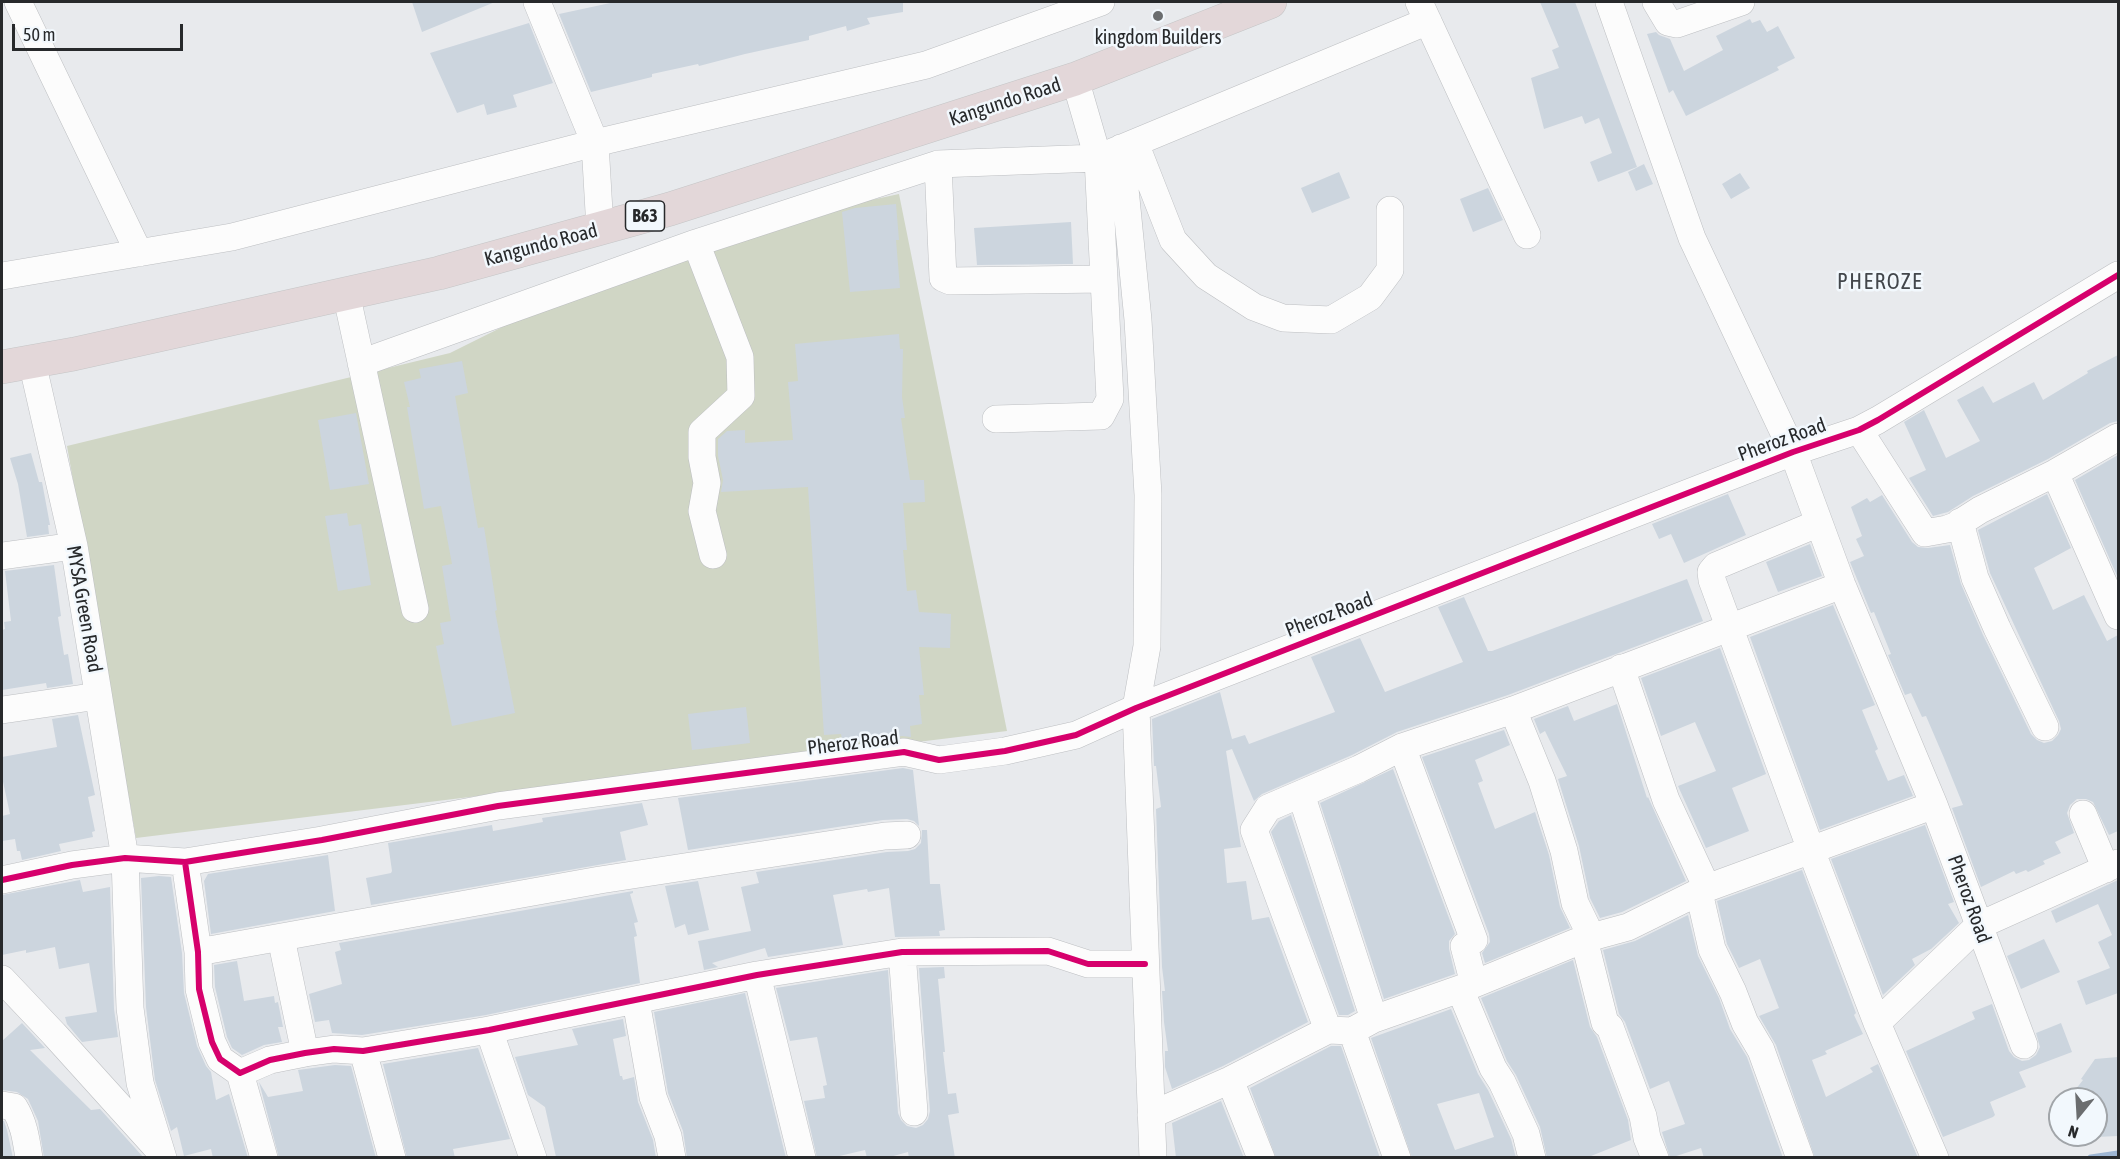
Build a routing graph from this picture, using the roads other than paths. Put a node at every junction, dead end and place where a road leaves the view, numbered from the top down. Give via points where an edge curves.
1 (18, 2) edge
2 (537, 2) edge
3 (1101, 2) edge
4 (1270, 2) edge
5 (1609, 2) edge
6 (1656, 2) edge
7 (1741, 2) edge
8 (1423, 11) edge
9 (1075, 79) junction
10 (595, 143) junction
11 (1118, 150) junction
12 (938, 164) junction
13 (1390, 210) dead end
14 (600, 229) junction
15 (1527, 235) dead end
16 (696, 243) junction
17 (139, 253) junction
18 (2118, 275) edge
19 (2, 276) edge
20 (1104, 279) junction
21 (346, 293) junction
22 (361, 363) junction
23 (17, 365) edge
24 (996, 419) dead end
25 (1859, 430) junction
26 (2118, 437) edge
27 (1793, 452) junction
28 (2055, 473) junction
29 (1960, 522) junction
30 (1819, 523) junction
31 (74, 546) junction
32 (714, 555) dead end
33 (2, 556) edge
34 (1842, 585) junction
35 (415, 609) dead end
36 (2118, 616) edge
37 (1730, 628) junction
38 (1621, 668) junction
39 (98, 696) junction
40 (1136, 708) junction
41 (2, 710) edge
42 (1513, 710) junction
43 (2045, 727) dead end
44 (1402, 747) junction
45 (1301, 795) junction
46 (1934, 804) junction
47 (2083, 814) dead end
48 (907, 835) dead end
49 (1811, 850) junction
50 (125, 858) junction
51 (185, 862) junction
52 (2112, 866) edge
53 (2, 880) edge
54 (1703, 890) junction
55 (1978, 926) junction
56 (282, 938) junction
57 (1588, 938) junction
58 (198, 951) junction
59 (902, 952) junction
60 (1145, 964) junction
61 (757, 975) junction
62 (2, 979) edge
63 (1467, 987) junction
64 (636, 1001) junction
65 (1877, 1023) junction
66 (1351, 1026) junction
67 (489, 1030) junction
68 (2024, 1045) dead end
69 (363, 1051) junction
70 (305, 1053) junction
71 (240, 1073) junction
72 (1230, 1080) junction
73 (2, 1105) edge
74 (914, 1112) dead end
75 (1151, 1115) junction
76 (164, 1157) edge
77 (29, 1158) edge
78 (264, 1158) edge
79 (392, 1158) edge
80 (533, 1158) edge
81 (672, 1158) edge
82 (802, 1158) edge
83 (1153, 1158) edge
84 (1262, 1158) edge
85 (1397, 1158) edge
86 (1532, 1158) edge
87 (1655, 1158) edge
88 (1800, 1158) edge
89 (1935, 1158) edge

1 - 17 street
2 - 10 street
3 - 10 street via 926,65
4 - 9 highway, Kangundo Road / B63
5 - 27 street, Pheroz Road via 1692,238
6 - 7 street via 1668,22 1677,24
8 - 11 street
8 - 15 street
9 - 11 street
9 - 14 highway, Kangundo Road / B63
10 - 14 street
10 - 17 street via 231,237
11 - 12 street
11 - 13 street via 1173,240 1206,276 1254,307 1283,318 1331,320 1370,297 1390,270
11 - 20 street
11 - 40 street via 1138,320 1148,495 1147,646
12 - 16 street
12 - 20 street via 943,278
14 - 21 highway, Kangundo Road / B63 via 439,273
16 - 22 street
16 - 32 street via 740,357 741,396 702,432 707,483 702,510
17 - 19 street
18 - 25 street, Pheroz Road
20 - 24 street via 1110,399 1101,416
21 - 22 street
21 - 23 highway, Kangundo Road / B63
22 - 35 street
23 - 31 street, MYSA Green Road
25 - 27 street, Pheroz Road
25 - 29 street via 1925,533
26 - 28 street
27 - 30 street, Pheroz Road
27 - 40 street, Pheroz Road
28 - 29 street
28 - 36 street
29 - 43 street via 1975,578
30 - 34 street, Pheroz Road
30 - 37 street via 1716,566 1711,572 1712,580
31 - 33 street
31 - 39 street, MYSA Green Road
34 - 37 street
34 - 46 street, Pheroz Road
37 - 38 street
37 - 49 street
38 - 42 street
38 - 54 street via 1666,800
39 - 41 street
39 - 50 street, MYSA Green Road
40 - 51 street, Pheroz Road via 1076,735 1005,751 939,760 904,752 498,806
40 - 60 street
42 - 44 street
42 - 57 street via 1542,781
44 - 45 street
44 - 63 street via 1474,940 1464,946
45 - 66 street
45 - 66 street via 1268,808 1254,830
46 - 49 street
46 - 55 street, Pheroz Road
47 - 52 street
48 - 56 street via 600,880
49 - 54 street
49 - 65 street
50 - 51 street, Pheroz Road
50 - 53 street
50 - 76 street, MYSA Green Road via 130,1008 140,1083
51 - 58 street
52 - 55 street
54 - 57 street via 1629,927
54 - 88 street via 1712,949 1761,1050
55 - 65 street
55 - 68 street, Pheroz Road
56 - 58 street
56 - 70 street
57 - 63 street
57 - 87 street via 1605,1023 1610,1027 1639,1105
58 - 71 street via 198,989 212,1042 220,1059
59 - 60 street via 1048,951 1088,964
59 - 61 street
59 - 74 street
60 - 75 street
61 - 64 street
61 - 82 street
62 - 76 street
63 - 66 street
63 - 86 street via 1493,1068 1527,1134
64 - 67 street
64 - 81 street via 653,1097
65 - 89 street
66 - 72 street
66 - 85 street
67 - 69 street
67 - 80 street
69 - 70 street
69 - 79 street
70 - 71 street via 270,1060
71 - 78 street
72 - 75 street
72 - 84 street
73 - 77 street via 14,1107 20,1116
75 - 83 street

